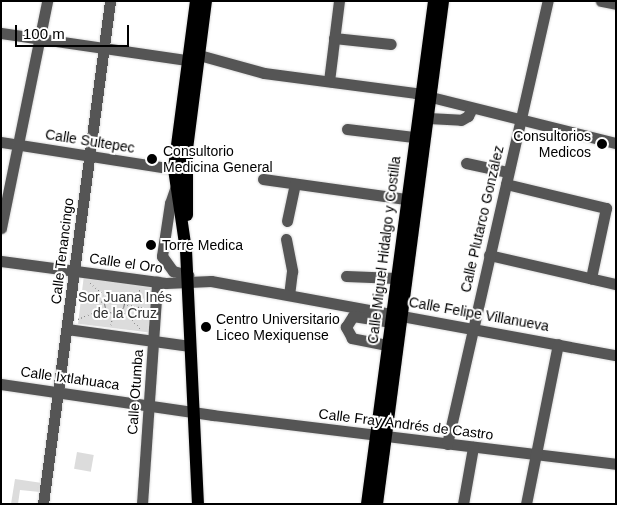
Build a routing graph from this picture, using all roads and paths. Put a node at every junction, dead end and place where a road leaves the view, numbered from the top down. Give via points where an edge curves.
1 (46, 1) edge
2 (110, 1) edge
3 (196, 1) edge
4 (206, 1) edge
5 (339, 1) edge
6 (434, 1) edge
7 (443, 1) edge
8 (548, 1) edge
9 (601, 1) edge
10 (616, 4) edge
11 (1, 33) edge
12 (334, 38) junction
13 (39, 40) junction
14 (391, 44) dead end
15 (104, 49) junction
16 (193, 58) junction
17 (329, 81) junction
18 (425, 96) junction
19 (472, 108) junction
20 (428, 118) junction
21 (520, 119) junction
22 (347, 129) dead end
23 (414, 137) junction
24 (1, 142) edge
25 (616, 142) edge
26 (18, 145) junction
27 (89, 156) junction
28 (466, 163) dead end
29 (174, 169) junction
30 (508, 172) junction
31 (263, 179) dead end
32 (295, 184) junction
33 (506, 184) junction
34 (176, 186) junction
35 (406, 199) junction
36 (288, 221) dead end
37 (1, 228) edge
38 (286, 240) dead end
39 (186, 250) junction
40 (489, 255) junction
41 (1, 261) edge
42 (75, 270) junction
43 (346, 276) dead end
44 (396, 278) junction
45 (592, 278) junction
46 (188, 279) junction
47 (88, 281) dead end
48 (157, 282) junction
49 (616, 284) edge
50 (289, 294) junction
51 (106, 297) junction
52 (71, 298) junction
53 (122, 298) junction
54 (104, 302) junction
55 (124, 304) junction
56 (105, 308) junction
57 (122, 309) junction
58 (155, 310) junction
59 (113, 313) junction
60 (395, 317) junction
61 (67, 326) junction
62 (473, 327) junction
63 (109, 335) junction
64 (154, 341) junction
65 (558, 344) junction
66 (387, 345) junction
67 (190, 346) junction
68 (616, 355) edge
69 (1, 384) edge
70 (58, 391) junction
71 (149, 404) junction
72 (193, 412) junction
73 (381, 435) junction
74 (447, 444) junction
75 (473, 447) junction
76 (535, 455) junction
77 (616, 464) edge
78 (44, 504) edge
79 (142, 504) edge
80 (198, 504) edge
81 (367, 504) edge
82 (377, 504) edge
83 (463, 504) edge
84 (526, 504) edge

1 - 13 street
2 - 15 street, Calle Tenancingo
3 - 16 main road
4 - 16 main road
5 - 12 street
6 - 18 main road, Calle Miguel Hidalgo y Costilla
7 - 18 main road, Calle Miguel Hidalgo y Costilla
8 - 21 street, Calle Plutarco González
9 - 10 street
11 - 13 street
12 - 14 street
12 - 17 street
13 - 15 street
13 - 26 street
15 - 16 street
15 - 27 street, Calle Tenancingo
16 - 17 street via 264,73
16 - 29 main road
16 - 39 main road via 186,160
17 - 18 street
18 - 19 street
18 - 20 main road, Calle Miguel Hidalgo y Costilla
18 - 23 main road, Calle Miguel Hidalgo y Costilla
19 - 20 street via 461,120
19 - 21 street
20 - 60 main road, Calle Miguel Hidalgo y Costilla
21 - 25 street
21 - 30 street, Calle Plutarco González
22 - 23 street
23 - 35 main road, Calle Miguel Hidalgo y Costilla
24 - 26 street, Calle Sultepec
26 - 27 street, Calle Sultepec
26 - 37 street
27 - 29 street, Calle Sultepec
27 - 42 street, Calle Tenancingo
28 - 30 street
29 - 34 main road
30 - 33 street, Calle Plutarco González
31 - 32 street
32 - 35 street
32 - 36 street
33 - 40 street, Calle Plutarco González
33 - 45 street via 604,206 607,213
34 - 39 main road
34 - 46 street via 170,203 162,256 173,272
35 - 44 main road, Calle Miguel Hidalgo y Costilla
38 - 50 street via 292,271
39 - 46 main road
40 - 45 street
40 - 62 street, Calle Plutarco González
41 - 42 street, Calle el Oro
42 - 48 street, Calle el Oro
42 - 52 street, Calle Tenancingo
43 - 44 street
44 - 60 main road, Calle Miguel Hidalgo y Costilla
45 - 49 street
46 - 48 street, Calle el Oro
46 - 50 street, Calle Felipe Villanueva
46 - 67 main road
47 - 51 path
48 - 53 path
48 - 58 street, Calle Otumba
50 - 60 street, Calle Felipe Villanueva
51 - 53 path via 113,293
51 - 54 path
52 - 54 path
52 - 61 street, Calle Tenancingo
53 - 55 path
54 - 56 path
55 - 57 path
55 - 58 path
56 - 59 path
56 - 61 path
57 - 59 path
57 - 64 path
58 - 64 street, Calle Otumba
59 - 63 path
60 - 62 street, Calle Felipe Villanueva
60 - 66 main road, Calle Miguel Hidalgo y Costilla
60 - 66 street via 353,316 346,327 352,338
60 - 73 main road, Calle Miguel Hidalgo y Costilla
61 - 63 street
61 - 70 street, Calle Tenancingo
62 - 65 street, Calle Felipe Villanueva
62 - 74 street, Calle Plutarco González
63 - 64 street
64 - 67 street
64 - 71 street, Calle Otumba
65 - 68 street, Calle Felipe Villanueva
65 - 76 street
66 - 73 main road, Calle Miguel Hidalgo y Costilla
67 - 72 main road
69 - 70 street, Calle Ixtlahuaca
70 - 71 street, Calle Ixtlahuaca
70 - 78 street, Calle Tenancingo
71 - 72 street, Calle Ixtlahuaca
71 - 79 street, Calle Otumba
72 - 73 street, Calle Fray Andrés de Castro
72 - 80 main road
73 - 74 street, Calle Fray Andrés de Castro
73 - 81 main road, Calle Miguel Hidalgo y Costilla
73 - 82 main road, Calle Miguel Hidalgo y Costilla
74 - 75 street, Calle Fray Andrés de Castro
75 - 76 street, Calle Fray Andrés de Castro
75 - 83 street
76 - 77 street, Calle Fray Andrés de Castro
76 - 84 street

